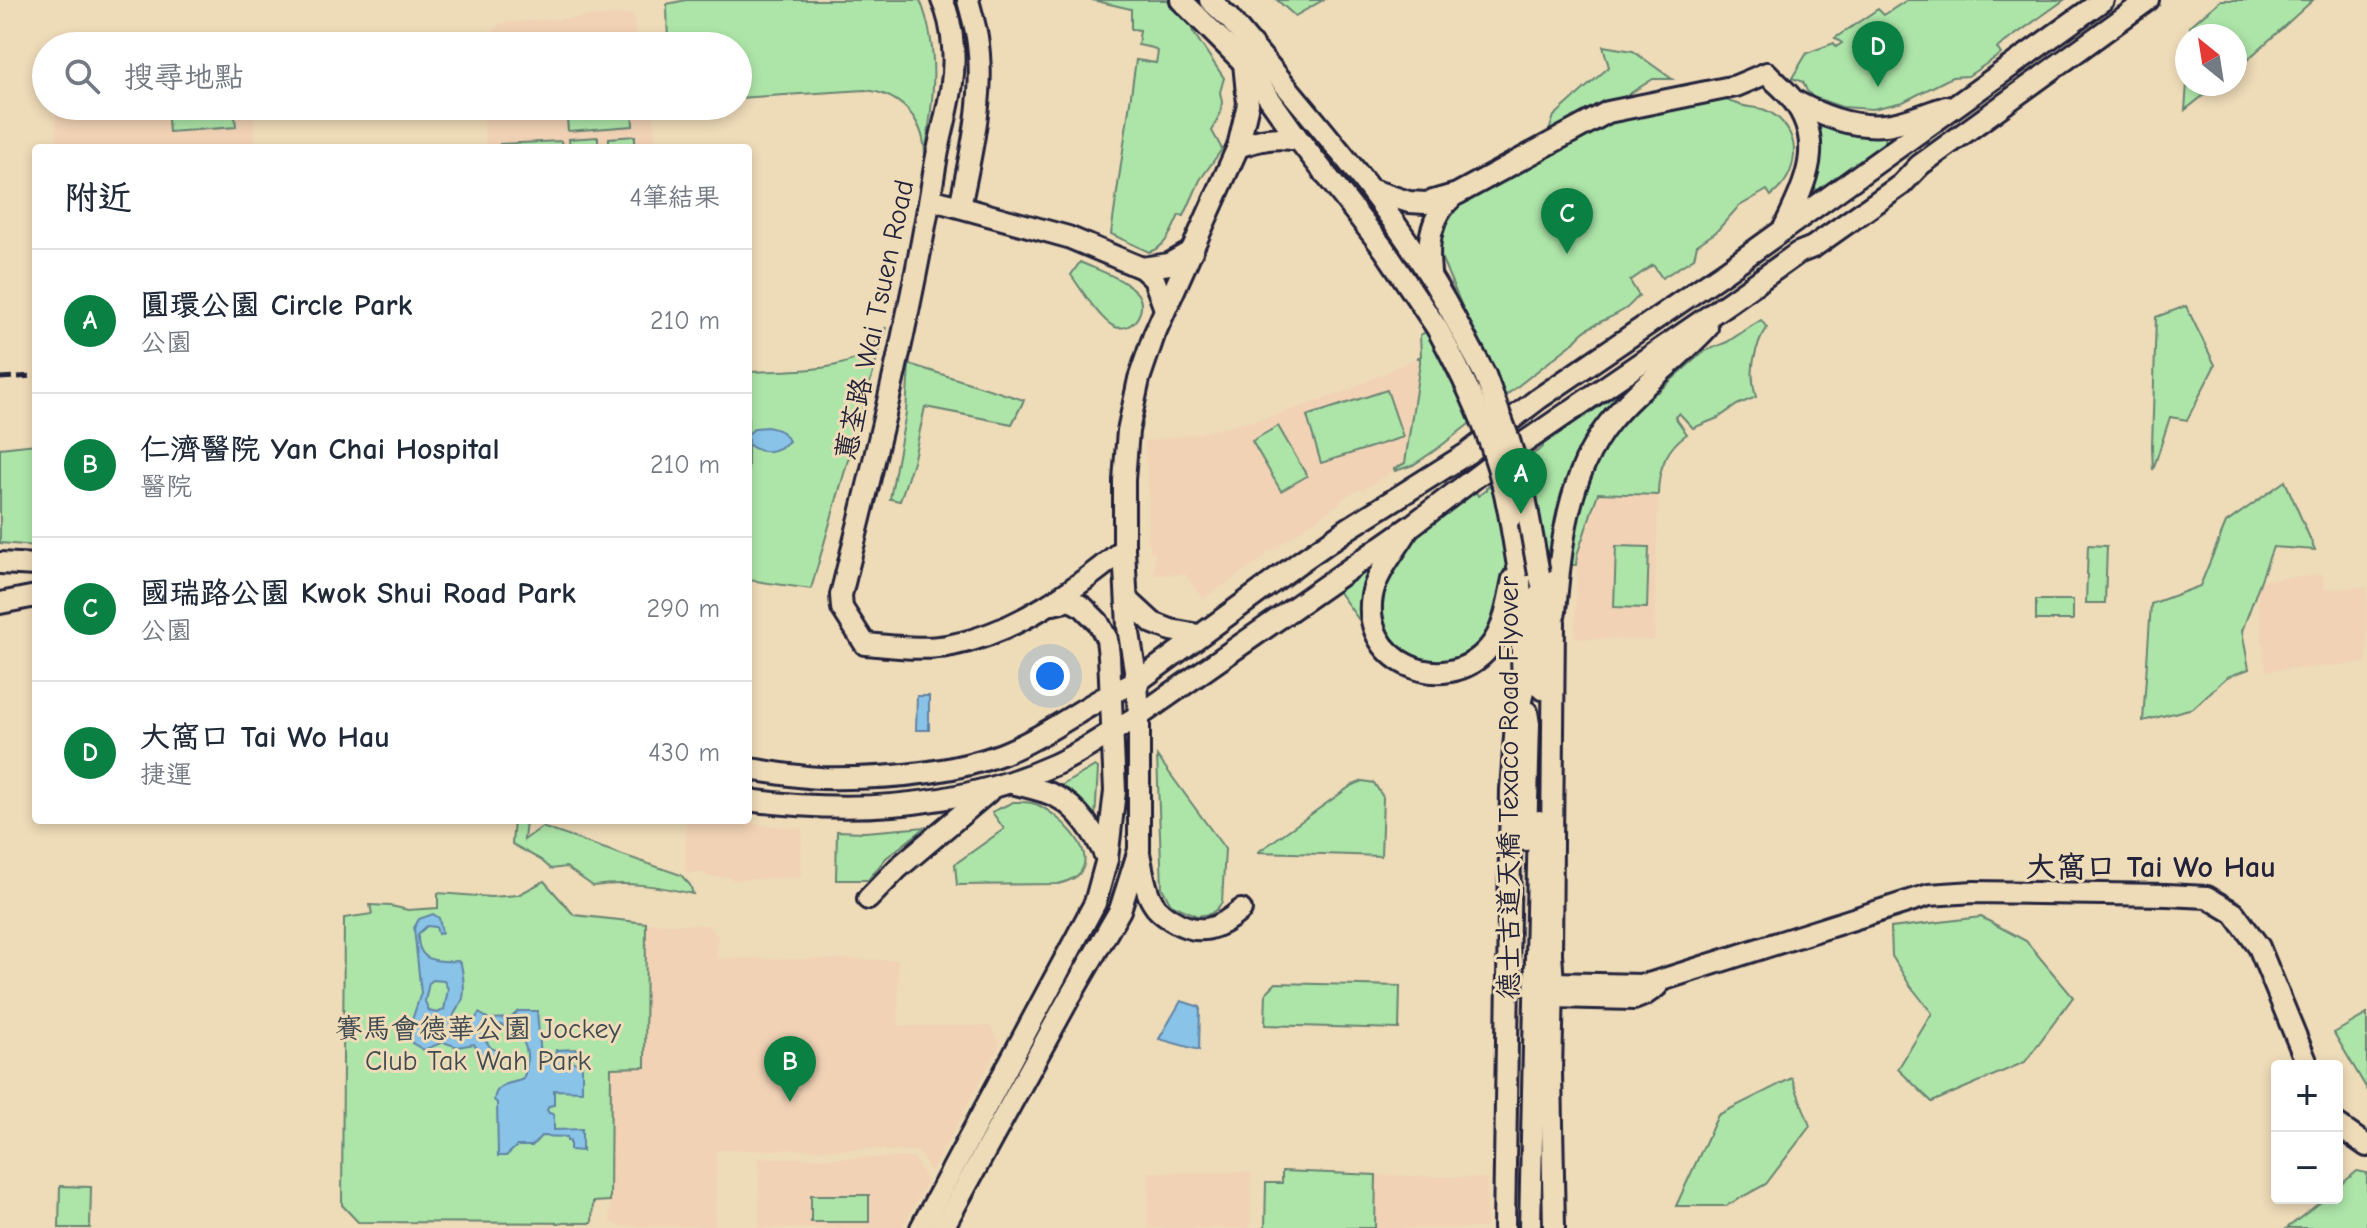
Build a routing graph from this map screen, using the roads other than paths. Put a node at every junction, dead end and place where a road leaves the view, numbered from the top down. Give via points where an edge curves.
1 (942, 0) edge
2 (968, 0) edge
3 (1181, 0) edge
4 (1210, 0) edge
5 (2103, 0) edge
6 (2148, 0) edge
7 (1244, 63) junction
8 (1793, 100) junction
9 (1965, 100) junction
10 (1299, 140) junction
11 (1238, 147) junction
12 (1372, 190) junction
13 (1457, 194) junction
14 (930, 199) junction
15 (960, 207) junction
16 (1783, 229) junction
17 (1192, 251) junction
18 (1142, 268) junction
19 (1430, 273) junction
20 (1731, 301) junction
21 (1165, 309) junction
22 (1445, 322) junction
23 (1411, 526) junction
24 (1124, 549) junction
25 (1517, 556) junction
26 (0, 563) edge
27 (32, 565) edge
28 (1539, 574) junction
29 (0, 593) edge
30 (32, 595) edge
31 (32, 596) edge
32 (1127, 599) junction
33 (0, 603) edge
34 (1049, 605) junction
35 (1554, 622) junction
36 (1198, 635) junction
37 (1137, 682) junction
38 (1523, 691) junction
39 (1110, 693) junction
40 (1139, 716) junction
41 (1114, 729) junction
42 (752, 770) edge
43 (1012, 783) junction
44 (991, 789) junction
45 (752, 801) edge
46 (1139, 850) junction
47 (1107, 859) junction
48 (868, 899) dead end
49 (1241, 910) dead end
50 (1553, 990) junction
51 (2306, 1060) edge
52 (2343, 1129) edge
53 (2367, 1146) edge
54 (921, 1228) edge
55 (943, 1228) edge
56 (1504, 1228) edge
57 (1519, 1228) edge
58 (1530, 1228) edge
59 (1554, 1228) edge

1 - 14 main road, 蕙荃路 Wai Tsuen Road via 953,48
2 - 15 main road via 977,39 979,90
3 - 7 main road
4 - 12 main road
5 - 9 main road
6 - 20 main road via 1920,165 1901,185
7 - 10 main road
7 - 11 main road via 1248,104
8 - 9 main road via 1828,118 1885,125
8 - 13 main road via 1767,73 1736,86 1608,112
8 - 16 main road via 1805,120 1811,147 1805,184
9 - 16 main road
10 - 11 main road via 1259,139
10 - 22 main road
11 - 17 main road
12 - 13 main road via 1426,203
12 - 19 main road
13 - 19 main road via 1433,223
14 - 15 main road
14 - 34 main road, 蕙荃路 Wai Tsuen Road via 842,608 865,644 919,648 994,632
15 - 18 main road via 1068,237
16 - 36 main road via 1468,453 1349,528
17 - 18 main road via 1169,264
17 - 21 main road
18 - 21 main road via 1154,279
19 - 22 main road
20 - 23 main road
20 - 35 main road via 1608,425 1582,469 1570,501
21 - 24 main road via 1139,379 1128,431
22 - 25 main road, 德士古道天橋 Texaco Road Flyover, bridge via 1506,491
22 - 28 main road, 德士古道天橋 Texaco Road Flyover, bridge via 1485,375 1523,486
23 - 25 main road via 1378,577 1371,614 1389,652 1426,672 1462,668 1490,646 1504,617
23 - 40 main road
24 - 32 main road
24 - 34 main road
25 - 38 main road, 德士古道天橋 Texaco Road Flyover
26 - 27 main road
28 - 35 main road
28 - 58 main road, 德士古道天橋 Texaco Road Flyover via 1541,780
29 - 30 main road
31 - 33 main road
32 - 36 main road via 1153,623
32 - 37 main road
34 - 39 main road via 1070,600 1098,622 1107,639
35 - 50 main road
36 - 37 main road
37 - 39 main road
37 - 40 main road
38 - 56 main road via 1511,790
38 - 57 main road, 德士古道天橋 Texaco Road Flyover via 1529,724
39 - 41 main road
39 - 42 main road via 1001,754 954,767 819,778
40 - 41 main road
40 - 46 main road
41 - 43 main road via 1059,763
41 - 47 main road via 1115,791
43 - 44 main road
43 - 47 main road via 1059,797 1098,840
44 - 45 main road via 892,806 800,807
44 - 48 main road
46 - 49 main road via 1151,902 1176,923 1209,929
46 - 55 main road via 1120,910
47 - 54 main road via 1095,903
50 - 51 main road via 1634,999 1664,979 1929,895 2207,897 2234,913 2259,947
50 - 59 main road
52 - 53 main road

